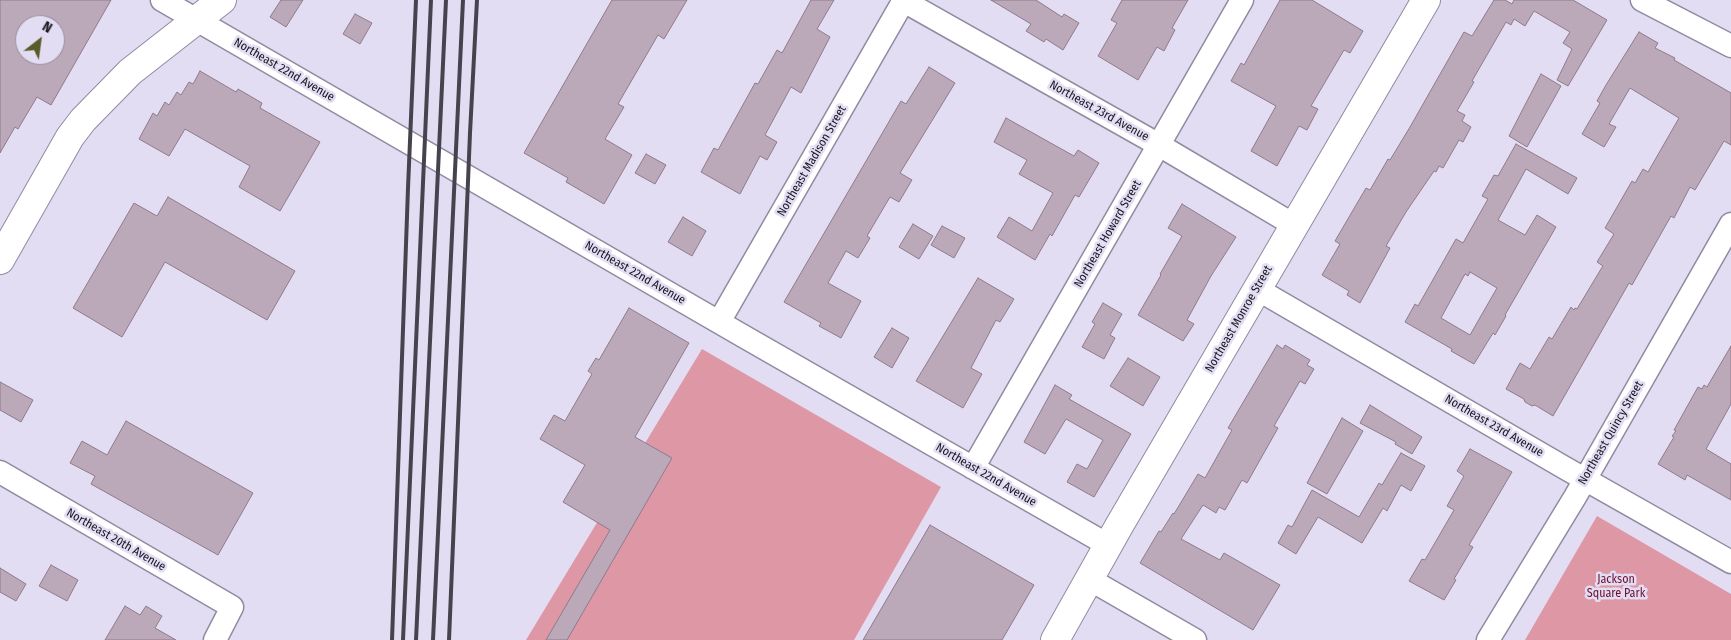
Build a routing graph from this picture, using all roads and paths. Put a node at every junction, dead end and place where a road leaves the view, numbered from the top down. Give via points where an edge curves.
1 (162, 0) edge
2 (222, 0) edge
3 (903, 0) edge
4 (1242, 0) edge
5 (1426, 0) edge
6 (1642, 0) edge
7 (196, 20) junction
8 (1731, 46) edge
9 (1159, 144) junction
10 (1731, 224) edge
11 (1294, 225) junction
12 (0, 260) edge
13 (1257, 289) junction
14 (719, 322) junction
15 (974, 468) junction
16 (0, 472) edge
17 (1585, 478) junction
18 (1108, 544) junction
19 (1731, 562) edge
20 (1089, 579) junction
21 (215, 640) edge
22 (1055, 640) edge
23 (1195, 640) edge
24 (1488, 640) edge

1 - 7 street, Northeast 22nd Avenue
2 - 7 street
3 - 9 street, Northeast 23rd Avenue
3 - 14 street, Northeast Madison Street
4 - 9 street, Northeast Howard Street
5 - 11 street, Northeast Monroe Street
6 - 8 street
7 - 12 street via 130,72 83,120 70,137
7 - 14 street, Northeast 22nd Avenue
9 - 11 street, Northeast 23rd Avenue
9 - 15 street, Northeast Howard Street
10 - 17 street, Northeast Quincy Street
11 - 13 street, Northeast Monroe Street
13 - 17 street, Northeast 23rd Avenue
13 - 18 street, Northeast Monroe Street
14 - 15 street, Northeast 22nd Avenue
15 - 18 street, Northeast 22nd Avenue
16 - 21 street, Northeast 20th Avenue via 232,607
17 - 19 street, Northeast 23rd Avenue
17 - 24 street, Northeast Quincy Street
18 - 20 street, Northeast Monroe Street
20 - 22 street, Northeast Monroe Street
20 - 23 street

